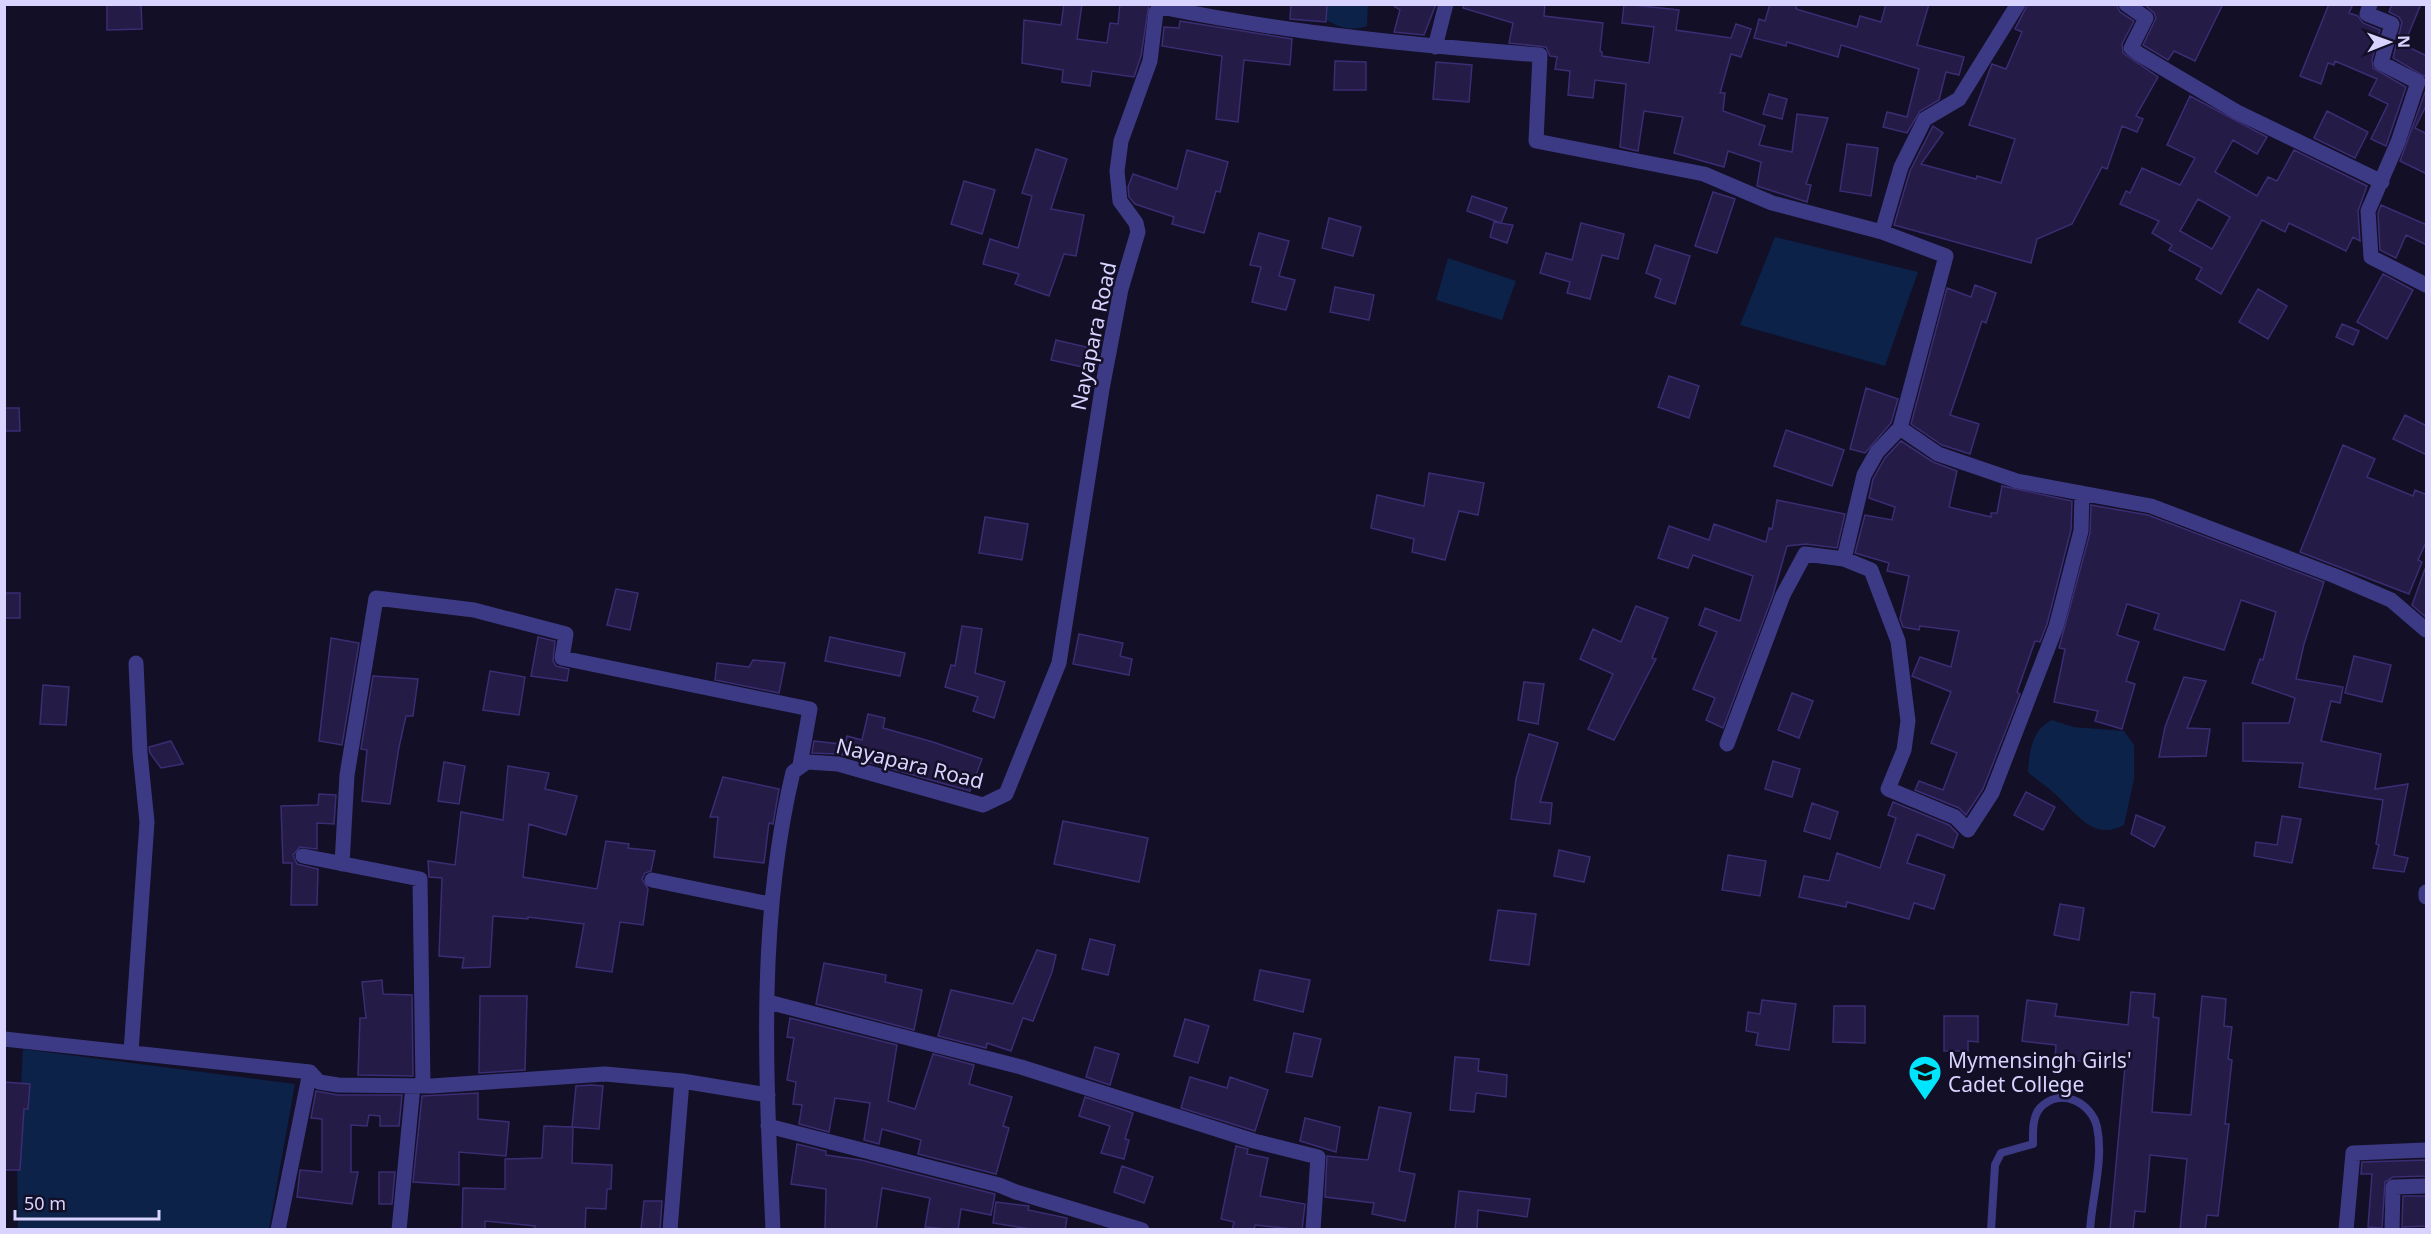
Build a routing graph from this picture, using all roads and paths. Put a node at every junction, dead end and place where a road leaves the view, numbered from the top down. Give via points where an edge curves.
1 (1446, 4) edge
2 (2018, 4) edge
3 (2126, 4) edge
4 (2370, 4) edge
5 (1243, 12) edge
6 (1435, 47) junction
7 (2382, 182) junction
8 (1882, 232) junction
9 (2427, 285) edge
10 (1900, 428) junction
11 (2082, 493) junction
12 (1844, 559) junction
13 (2427, 630) edge
14 (136, 663) dead end
15 (1727, 744) dead end
16 (800, 765) junction
17 (303, 856) dead end
18 (342, 864) junction
19 (652, 880) dead end
20 (2427, 891) edge
21 (2427, 897) edge
22 (770, 904) junction
23 (768, 1002) junction
24 (4, 1039) edge
25 (131, 1053) junction
26 (310, 1072) junction
27 (682, 1082) junction
28 (418, 1086) junction
29 (768, 1095) junction
30 (768, 1126) junction
31 (2427, 1150) edge
32 (2427, 1186) edge
33 (278, 1230) edge
34 (399, 1230) edge
35 (670, 1230) edge
36 (773, 1230) edge
37 (1142, 1230) edge
38 (1313, 1230) edge
39 (1991, 1230) edge
40 (2091, 1230) edge
41 (2346, 1230) edge
42 (2392, 1230) edge

1 - 6 street
2 - 8 street via 1959,99 1925,119 1900,167
3 - 7 street via 2146,18 2131,48 2139,54 2237,112
4 - 7 street via 2367,14 2392,24 2381,63 2418,82
5 - 6 street via 1273,27
5 - 16 street, Nayapara Road via 1161,7 1156,12 1150,61 1121,141 1117,171 1120,201 1138,232 1121,289 1102,388 1059,663 1006,794 983,805 838,764
6 - 8 street via 1540,55 1536,141 1704,174 1772,203
7 - 9 street via 2368,211 2371,257
8 - 10 street via 1946,256
10 - 11 street via 1938,454 2017,481
10 - 12 street via 1877,452 1864,475
11 - 12 street via 2081,531 2056,627 1992,793 1968,830 1955,817 1888,789 1908,731 1898,641 1871,570
11 - 13 street via 2151,506 2335,576 2391,600
12 - 15 street via 1805,554 1783,595
14 - 25 street via 147,822
16 - 18 street via 810,709 562,658 566,634 474,610 376,598 347,775
16 - 22 street via 793,772 788,792
17 - 18 street
18 - 28 street via 420,879
19 - 22 street
20 - 21 street
22 - 23 street
23 - 29 street
23 - 38 street via 999,1061 1318,1157
24 - 25 street
25 - 26 street
26 - 28 street via 319,1082 338,1085
26 - 33 street
27 - 28 street via 605,1074
27 - 29 street
27 - 35 street
28 - 34 street
29 - 30 street
30 - 36 street
30 - 37 street via 999,1185
31 - 41 street via 2353,1153
32 - 42 street via 2393,1187
39 - 40 lane via 1995,1165 2001,1153 2033,1144 2034,1120 2041,1107 2068,1097 2091,1110 2097,1126

